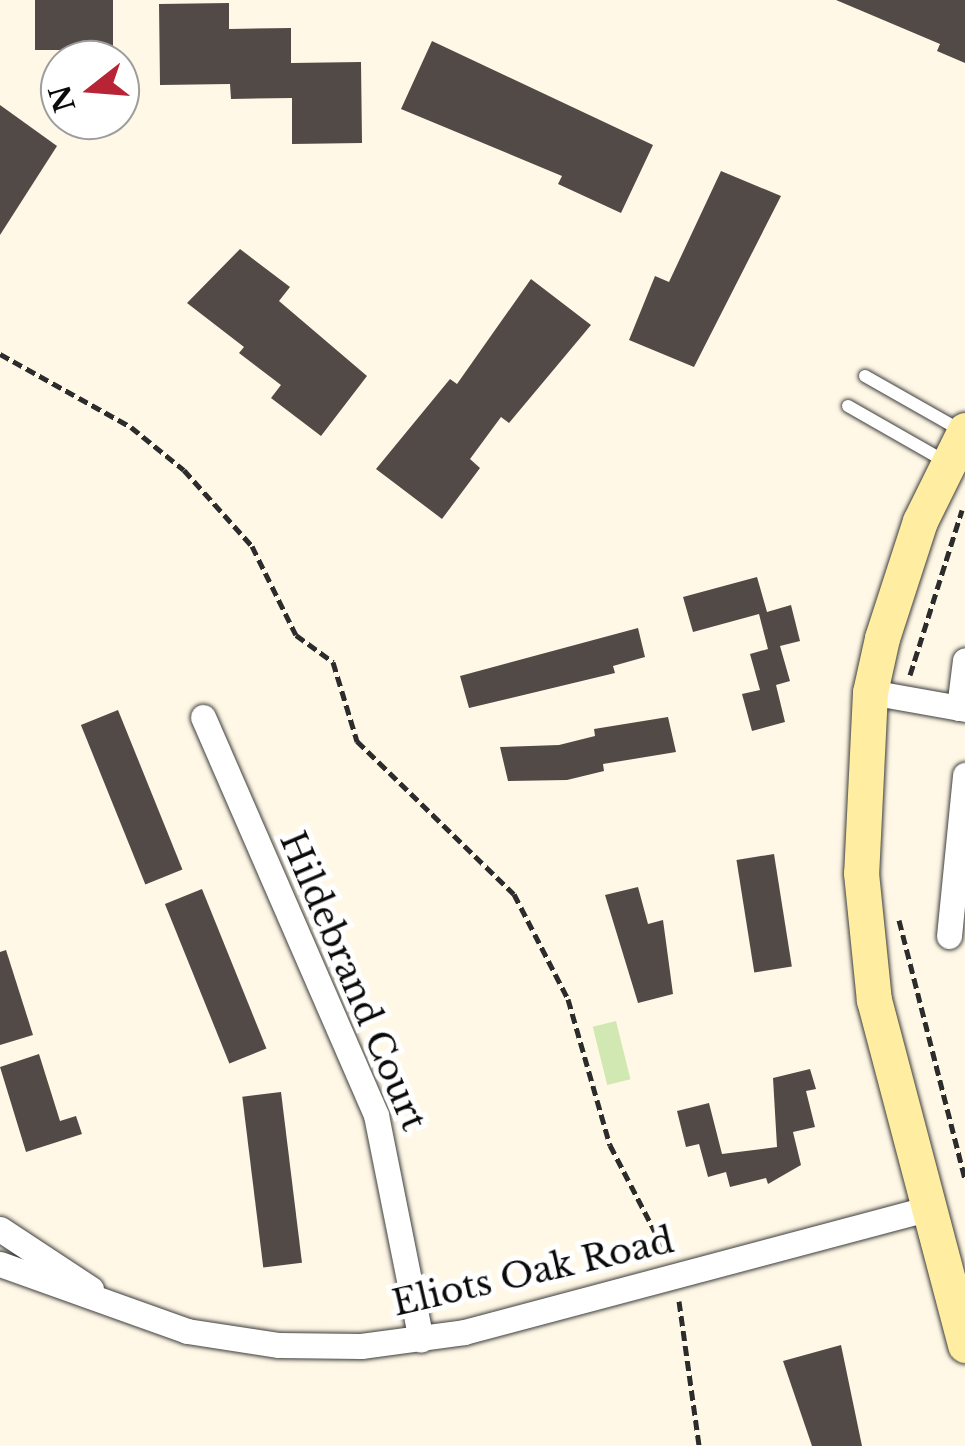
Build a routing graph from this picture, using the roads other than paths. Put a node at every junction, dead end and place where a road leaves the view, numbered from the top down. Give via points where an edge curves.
1 (866, 376) dead end
2 (848, 406) dead end
3 (959, 442) edge
4 (965, 660) edge
5 (870, 692) junction
6 (962, 708) edge
7 (203, 718) dead end
8 (965, 775) edge
9 (949, 936) dead end
10 (929, 1208) junction
11 (0, 1230) edge
12 (0, 1264) edge
13 (148, 1318) junction
14 (421, 1340) junction
15 (965, 1345) edge

1 - 3 lane
2 - 3 lane
3 - 5 main road via 896,581
4 - 6 street
5 - 6 street
5 - 10 main road via 861,798 865,932 874,1000
7 - 14 street, Hildebrand Court via 376,1115
8 - 9 street
10 - 14 street, Eliots Oak Road
10 - 15 main road
11 - 13 street, Eliots Oak Road
12 - 13 street, Eliots Oak Road
13 - 14 street, Eliots Oak Road via 279,1345

